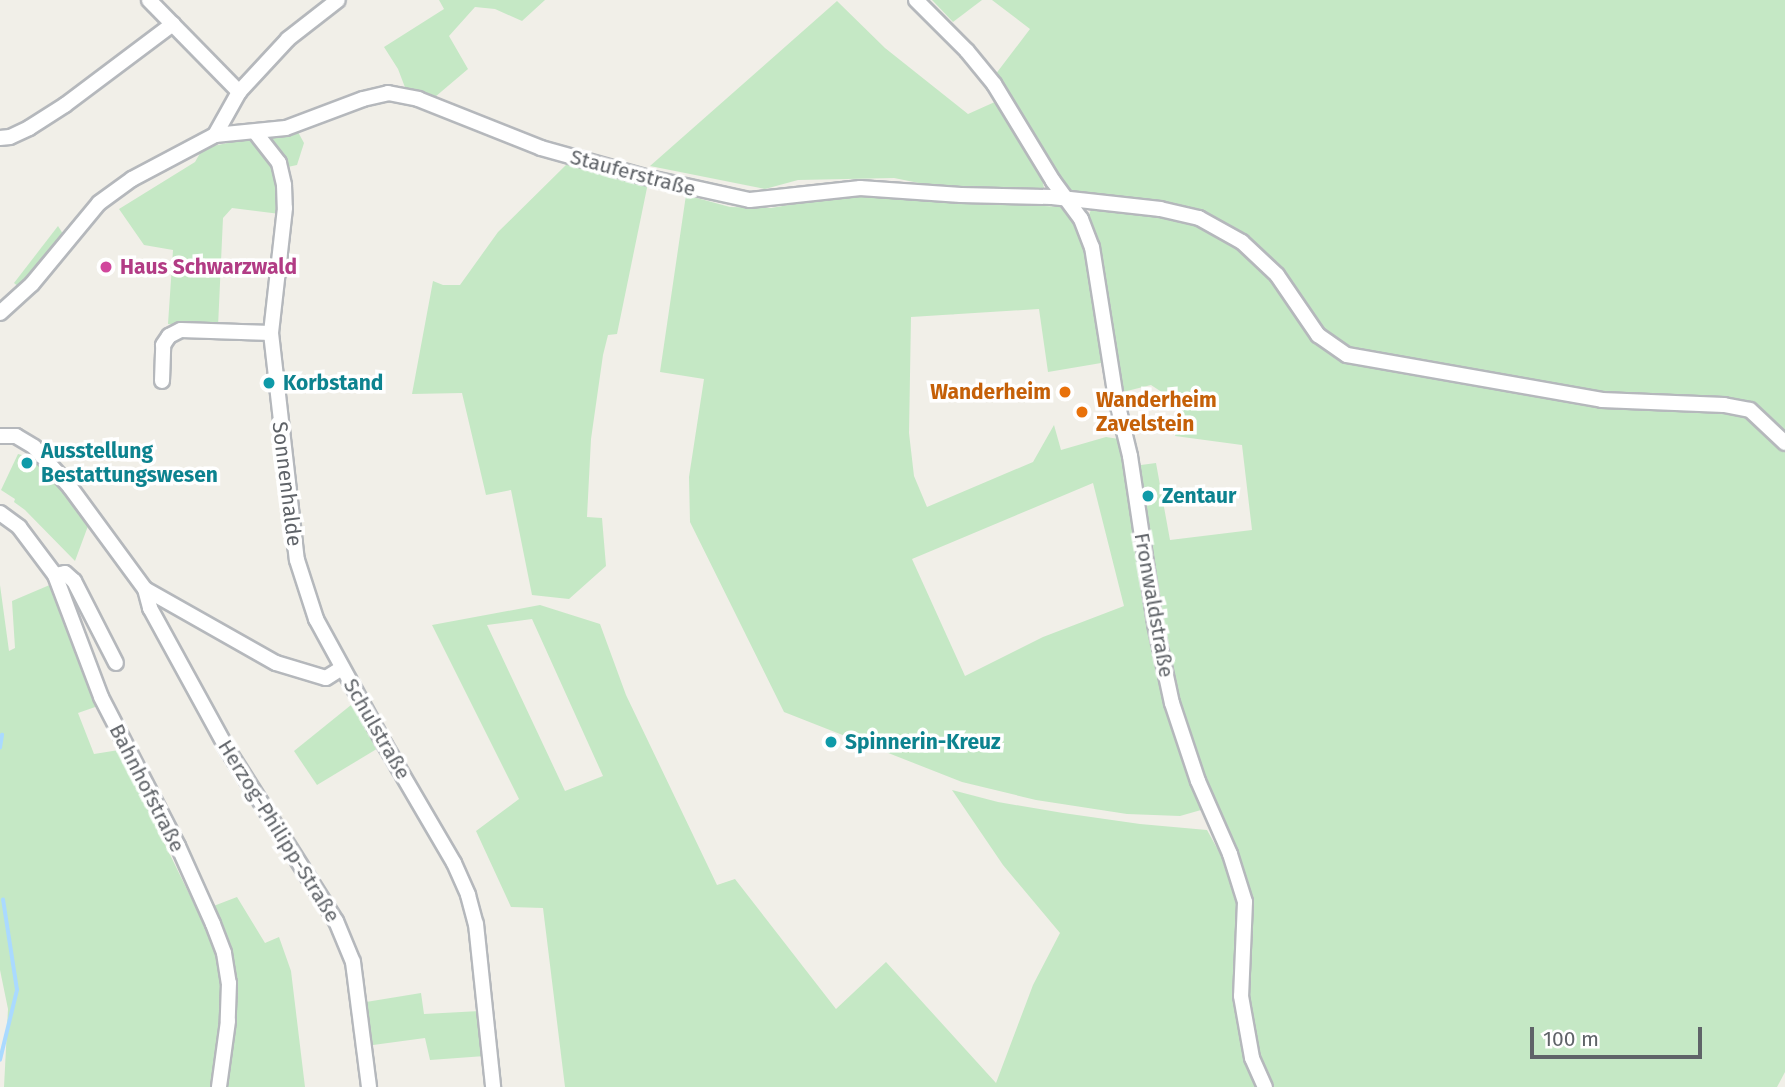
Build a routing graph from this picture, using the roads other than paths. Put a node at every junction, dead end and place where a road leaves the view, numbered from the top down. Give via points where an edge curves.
1 (149, 0) edge
2 (338, 0) edge
3 (916, 0) edge
4 (173, 24) junction
5 (239, 92) junction
6 (255, 132) junction
7 (215, 135) junction
8 (0, 138) edge
9 (1067, 199) junction
10 (0, 313) edge
11 (271, 333) junction
12 (162, 381) dead end
13 (0, 436) edge
14 (1785, 443) edge
15 (0, 513) edge
16 (55, 575) junction
17 (145, 589) junction
18 (116, 663) dead end
19 (342, 668) junction
20 (219, 1087) edge
21 (369, 1087) edge
22 (493, 1087) edge
23 (1265, 1087) edge

1 - 4 street
2 - 5 street via 288,39
3 - 9 street, Fronwaldstraße via 994,84
4 - 5 street
4 - 8 street via 65,105 29,128
5 - 7 street
6 - 7 street, Stauferstraße
6 - 9 street, Stauferstraße via 286,128 388,93 418,99 541,148 750,200 860,188
6 - 11 street, Sonnenhalde via 279,163 284,185
7 - 10 street via 132,179 99,203 32,284
9 - 14 street, Stauferstraße via 1160,209 1214,225 1278,275 1318,335 1347,355 1602,400 1750,410
9 - 23 street, Fronwaldstraße via 1092,247 1172,703 1245,902 1241,996 1252,1058
11 - 12 street via 181,330 163,345
11 - 19 street, Sonnenhalde via 297,560 316,619
13 - 17 street, Schulstraße via 16,436 34,447
15 - 16 street, Bahnhofstraße via 32,542
16 - 18 street via 65,573 74,581
16 - 20 street, Bahnhofstraße via 90,673 178,846 223,953 229,984 228,1021
17 - 19 street, Schulstraße via 276,663 326,678
17 - 21 street, Herzog-Philipp-Straße via 150,608 229,752 336,921 353,962
19 - 22 street, Schulstraße via 468,895 476,924

